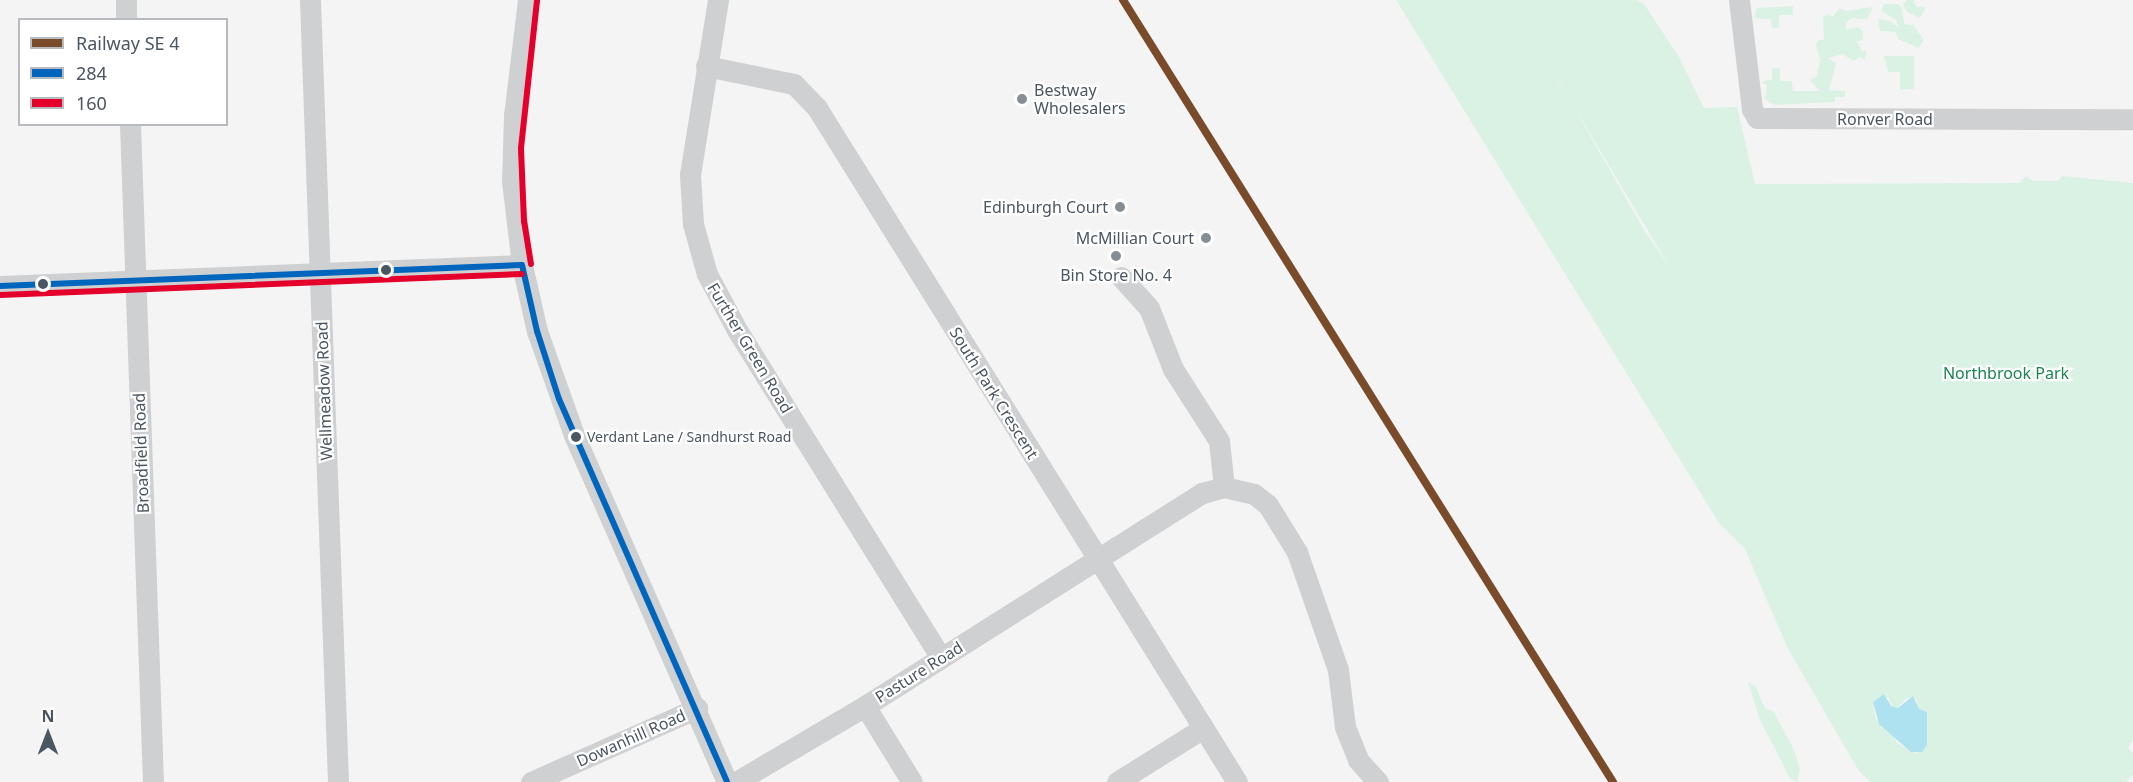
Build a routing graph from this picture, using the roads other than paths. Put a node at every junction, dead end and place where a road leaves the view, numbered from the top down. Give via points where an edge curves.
1 (126, 0) edge
2 (310, 0) edge
3 (528, 0) edge
4 (718, 0) edge
5 (1739, 0) edge
6 (126, 18) edge
7 (706, 66) junction
8 (2133, 119) edge
9 (130, 126) edge
10 (522, 265) junction
11 (321, 276) junction
12 (1120, 277) dead end
13 (136, 282) junction
14 (0, 286) edge
15 (1224, 487) junction
16 (1099, 558) junction
17 (941, 658) junction
18 (865, 706) junction
19 (697, 708) junction
20 (1203, 728) junction
21 (153, 782) edge
22 (338, 782) edge
23 (531, 782) edge
24 (728, 782) edge
25 (736, 782) edge
26 (912, 782) edge
27 (1117, 782) edge
28 (1237, 782) edge
29 (1378, 782) edge

1 - 6 street
2 - 11 street, Wellmeadow Road
3 - 10 street via 512,148 515,222
4 - 7 street, Further Green Road
5 - 8 street, Ronver Road via 1752,109 1757,118
7 - 16 street, South Park Crescent via 780,80 805,92
7 - 17 street, Further Green Road via 690,174 693,224 707,274 737,330
9 - 13 street, Broadfield Road
10 - 11 street
10 - 19 street via 537,331 559,399
11 - 13 street
11 - 22 street, Wellmeadow Road
12 - 15 street via 1149,308 1173,369 1219,441
13 - 14 street
13 - 21 street, Broadfield Road
15 - 16 street, Pasture Road via 1203,493
15 - 29 street via 1254,494 1268,505 1297,552 1338,670 1345,728 1358,760
16 - 17 street, Pasture Road
16 - 20 street, South Park Crescent
17 - 18 street, Pasture Road
18 - 25 street, Pasture Road
18 - 26 street
19 - 23 street, Dowanhill Road
19 - 24 street
20 - 27 street
20 - 28 street, South Park Crescent

